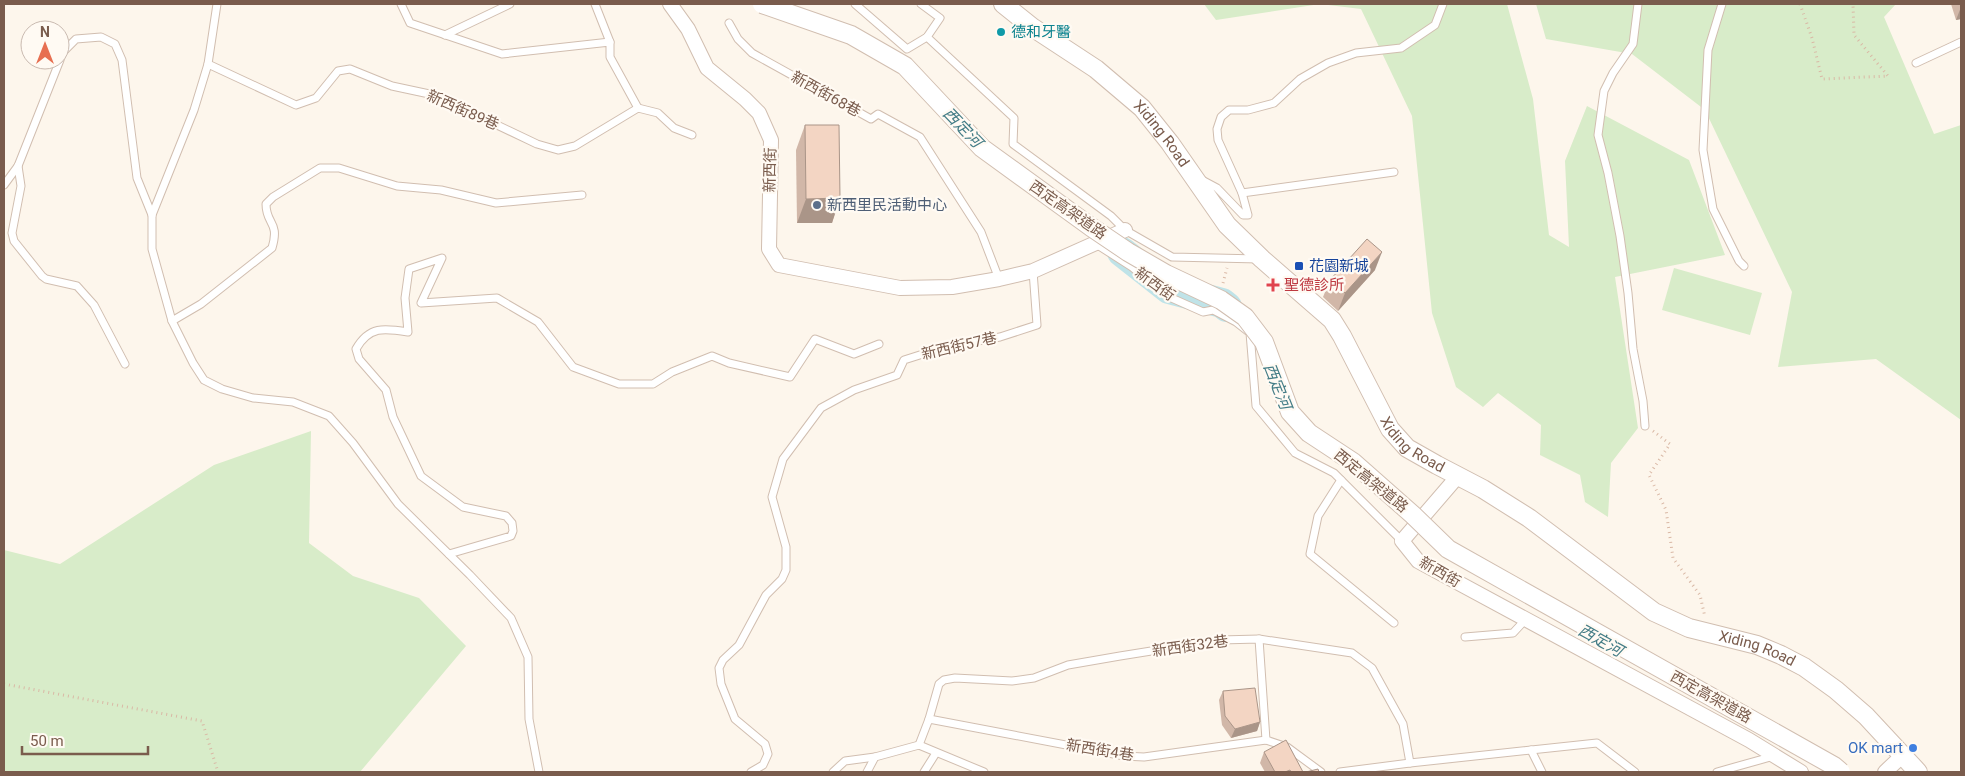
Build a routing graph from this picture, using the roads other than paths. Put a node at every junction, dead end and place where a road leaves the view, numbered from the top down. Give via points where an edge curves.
1 (217, 4) edge
2 (401, 4) edge
3 (510, 4) edge
4 (595, 4) edge
5 (670, 4) edge
6 (762, 4) edge
7 (855, 4) edge
8 (921, 4) edge
9 (1003, 4) edge
10 (1443, 4) edge
11 (1638, 4) edge
12 (1722, 4) edge
13 (729, 23) dead end
14 (445, 35) junction
15 (927, 37) junction
16 (610, 42) junction
17 (1961, 42) edge
18 (70, 44) edge
19 (1916, 63) dead end
20 (208, 64) junction
21 (56, 70) edge
22 (638, 108) junction
23 (692, 135) dead end
24 (18, 166) junction
25 (1394, 172) dead end
26 (1191, 174) junction
27 (4, 185) edge
28 (1242, 193) junction
29 (582, 195) dead end
30 (152, 214) junction
31 (1126, 230) junction
32 (1096, 244) junction
33 (1262, 259) junction
34 (1744, 266) dead end
35 (1033, 271) junction
36 (1000, 279) junction
37 (172, 321) junction
38 (879, 344) dead end
39 (125, 364) dead end
40 (1645, 426) road end
41 (1458, 476) junction
42 (1341, 480) junction
43 (1402, 541) junction
44 (449, 554) junction
45 (1526, 619) junction
46 (1394, 623) dead end
47 (1465, 637) dead end
48 (1259, 639) junction
49 (929, 719) junction
50 (1266, 740) junction
51 (919, 745) junction
52 (1531, 750) junction
53 (936, 753) junction
54 (1902, 755) junction
55 (1775, 756) junction
56 (875, 757) junction
57 (1410, 763) junction
58 (539, 772) edge
59 (751, 772) edge
60 (833, 772) edge
61 (867, 772) edge
62 (924, 772) edge
63 (984, 772) edge
64 (1321, 772) edge
65 (1340, 772) edge
66 (1542, 772) edge
67 (1635, 772) edge
68 (1717, 772) edge
69 (1801, 772) edge
70 (1841, 772) edge
71 (1884, 772) edge
72 (1918, 772) edge

1 - 20 lane
2 - 14 lane via 410,24
3 - 14 lane
4 - 16 lane
5 - 36 street, 新西街 via 688,29 707,68 759,113 771,140 770,248 779,265 900,288 952,287
6 - 70 street, 西定高架道路, bridge via 851,35 905,66 982,148 1128,252 1221,300 1245,317 1264,342 1290,412 1309,434 1353,462 1448,549
7 - 15 lane via 907,49
8 - 15 lane via 940,18
9 - 26 street, Xiding Road via 1096,69 1142,108
10 - 28 lane via 1434,25 1401,48 1356,53 1328,63 1300,79 1274,102 1248,110 1229,110 1221,117 1218,140
11 - 40 lane via 1632,44 1604,91 1598,135 1620,236
12 - 34 lane via 1708,50 1703,150 1713,209
13 - 36 lane, 新西街68巷 via 738,39 752,53 871,119 878,114 920,137 981,232
14 - 16 lane via 502,54
15 - 31 lane via 1014,118 1013,144
16 - 22 lane via 610,57
17 - 19 lane
18 - 30 lane via 76,38 101,36 115,44 122,60 137,178
20 - 22 lane, 新西街89巷 via 296,105 316,98 338,71 350,69 392,86 434,95 537,144 558,150 575,146
20 - 30 lane via 194,110
21 - 24 lane
22 - 23 lane via 658,113 674,128
24 - 27 lane
24 - 39 lane via 21,186 12,234 14,241 46,279 77,286 94,305
25 - 28 lane
26 - 28 lane via 1217,188 1243,214 1248,214
26 - 33 street, Xiding Road via 1227,225
29 - 37 lane via 496,203 441,190 397,186 339,168 320,168 266,204 266,213 276,235 272,248 201,304
30 - 37 lane via 152,249
31 - 32 street
31 - 33 lane via 1172,257
32 - 35 street, 新西街
32 - 42 lane, 新西街 via 1132,267 1166,296 1203,312 1213,310 1250,334 1256,406 1295,453
33 - 41 street, Xiding Road via 1332,320 1398,439
35 - 36 street, 新西街
35 - 59 lane, 新西街57巷 via 1037,325 904,360 897,375 854,390 821,408 783,459 772,497 786,547 786,570 766,595 739,645 718,668 735,719 758,737 767,749 763,765
37 - 44 lane via 204,380 222,390 253,398 293,402 329,416 398,504
38 - 44 lane via 854,354 815,339 790,378 712,356 672,372 653,384 619,384 573,367 538,322 497,298 421,303 442,258 409,269 405,298 408,332 386,328 369,332 356,349 359,359 386,390 394,417 421,476 464,507 506,516 512,523 511,536
41 - 43 street
41 - 54 street, Xiding Road via 1529,518 1654,612 1688,628 1757,645 1804,667 1866,716
42 - 43 lane, 新西街
42 - 46 lane via 1318,516 1310,554
43 - 45 street, 新西街 via 1418,561
44 - 58 lane via 511,618 528,657 529,719
45 - 47 lane via 1513,633
45 - 55 street, 新西街
48 - 49 lane, 新西街32巷 via 1220,640 1103,659 1012,681 944,680 939,684
48 - 50 lane
48 - 57 lane, 新西街32巷 via 1352,653 1372,668 1403,724
49 - 50 lane, 新西街4巷 via 1124,756 1144,757
49 - 51 lane
50 - 64 lane, 新西街4巷 via 1287,747
51 - 53 lane
51 - 56 lane
52 - 57 lane
52 - 66 lane
52 - 67 lane via 1597,744
53 - 62 lane
53 - 63 lane
54 - 71 street
54 - 72 street, Xiding Road
55 - 68 lane
55 - 69 street, 新西街
56 - 60 lane via 845,761
56 - 61 lane
57 - 65 lane

